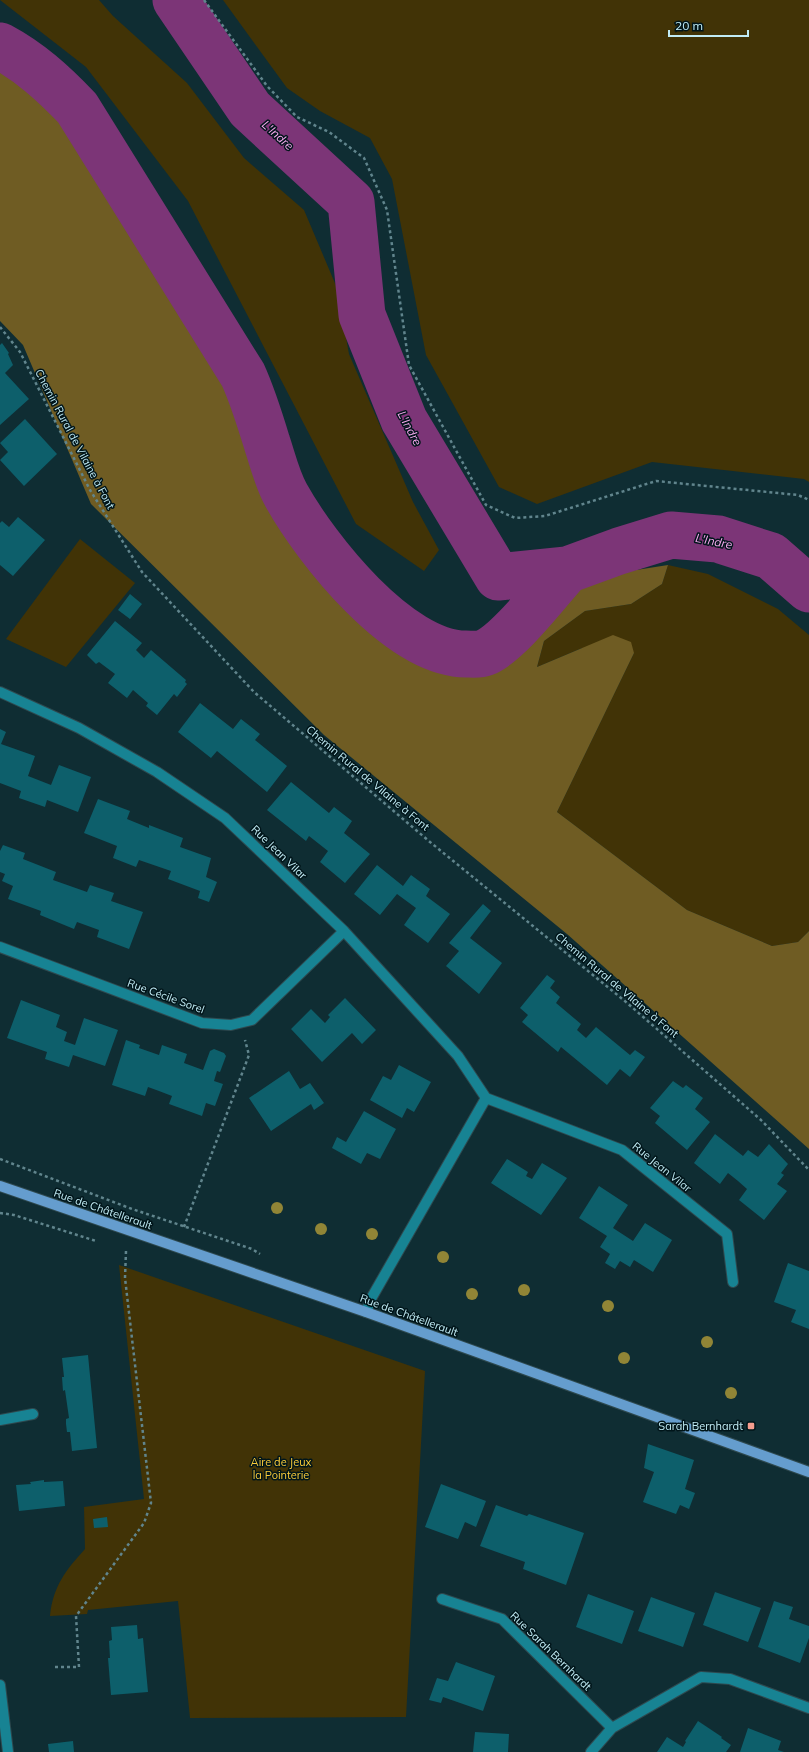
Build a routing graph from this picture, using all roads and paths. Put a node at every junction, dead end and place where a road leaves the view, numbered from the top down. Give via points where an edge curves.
1 (204, 0) edge
2 (0, 327) edge
3 (809, 500) edge
4 (0, 692) edge
5 (344, 931) junction
6 (0, 947) edge
7 (241, 1022) junction
8 (486, 1098) junction
9 (0, 1159) edge
10 (809, 1170) edge
11 (0, 1186) edge
12 (184, 1227) junction
13 (126, 1251) dead end
14 (276, 1281) junction
15 (733, 1282) dead end
16 (366, 1312) junction
17 (33, 1414) dead end
18 (0, 1420) edge
19 (809, 1472) edge
20 (442, 1599) dead end
21 (55, 1667) dead end
22 (0, 1685) edge
23 (809, 1708) edge
24 (612, 1728) junction
25 (8, 1752) edge
26 (591, 1752) edge

1 - 3 path via 267,86 297,117 329,132 364,158 387,210 409,365 486,505 515,518 545,516 656,481 798,495
2 - 10 path, Chemin Rural de Vilaine à Font via 20,352 90,490 142,572 254,692 430,842 626,1002 761,1120
4 - 5 street, Rue Jean Vilar via 86,732 157,772 225,818
5 - 7 street, Rue Cécile Sorel via 252,1020
5 - 8 street, Rue Jean Vilar via 458,1056
6 - 7 street, Rue Cécile Sorel via 202,1023
7 - 12 path via 249,1055
8 - 15 street, Rue Jean Vilar via 622,1150 727,1234
8 - 16 street via 372,1297
9 - 12 path
11 - 14 main road, Rue de Châtellerault
12 - 14 path via 252,1249 270,1260
13 - 21 path via 125,1278 150,1503 144,1523 76,1616 79,1667
14 - 16 main road, Rue de Châtellerault
16 - 19 main road, Rue de Châtellerault
17 - 18 street
20 - 24 street, Rue Sarah Bernhardt via 502,1619
22 - 25 street
23 - 24 street via 730,1679 701,1677
24 - 26 street

